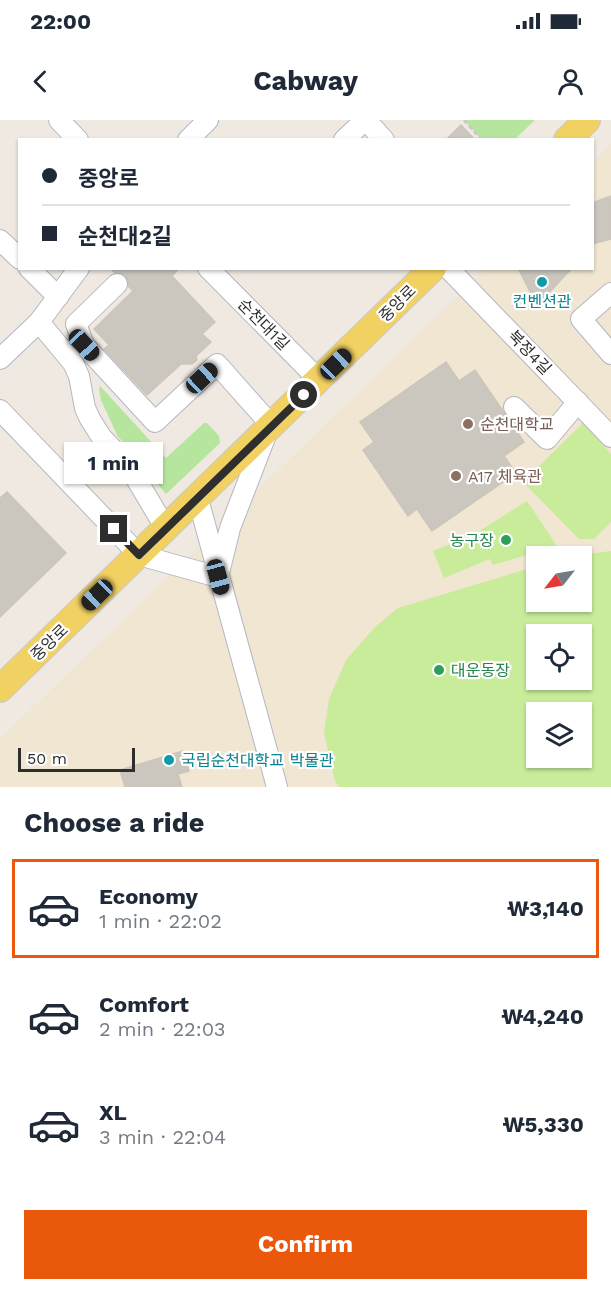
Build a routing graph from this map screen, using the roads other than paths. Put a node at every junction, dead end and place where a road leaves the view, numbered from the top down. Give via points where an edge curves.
1 (58, 120) edge
2 (208, 120) edge
3 (365, 120) edge
4 (587, 120) edge
5 (76, 138) edge
6 (190, 138) edge
7 (346, 138) edge
8 (382, 138) edge
9 (569, 138) edge
10 (31, 270) edge
11 (78, 270) edge
12 (209, 270) edge
13 (431, 270) edge
14 (450, 270) edge
15 (117, 284) dead end
16 (611, 293) edge
17 (58, 297) junction
18 (39, 322) junction
19 (611, 354) edge
20 (0, 360) edge
21 (320, 380) junction
22 (578, 402) junction
23 (514, 407) dead end
24 (0, 410) edge
25 (270, 428) junction
26 (611, 436) edge
27 (198, 499) junction
28 (166, 529) junction
29 (139, 555) junction
30 (218, 577) junction
31 (0, 689) edge
32 (277, 787) edge

1 - 5 street
2 - 6 street
3 - 7 street
3 - 8 street
4 - 9 main road
10 - 17 street
11 - 17 street
12 - 21 street, 순천대1길
13 - 21 main road, 중앙로
14 - 22 street, 북정4길
15 - 25 street via 76,324 84,345 155,422 217,364
16 - 19 street via 581,319
17 - 18 street
18 - 20 street
18 - 28 street via 73,363 90,420 128,465
21 - 25 main road, 중앙로
22 - 23 street via 547,439
22 - 26 street, 북정4길
24 - 29 street
25 - 27 main road, 중앙로
25 - 30 street via 230,528
27 - 28 main road, 중앙로
27 - 30 street
28 - 29 main road, 중앙로
29 - 30 street
29 - 31 main road, 중앙로
30 - 32 street

